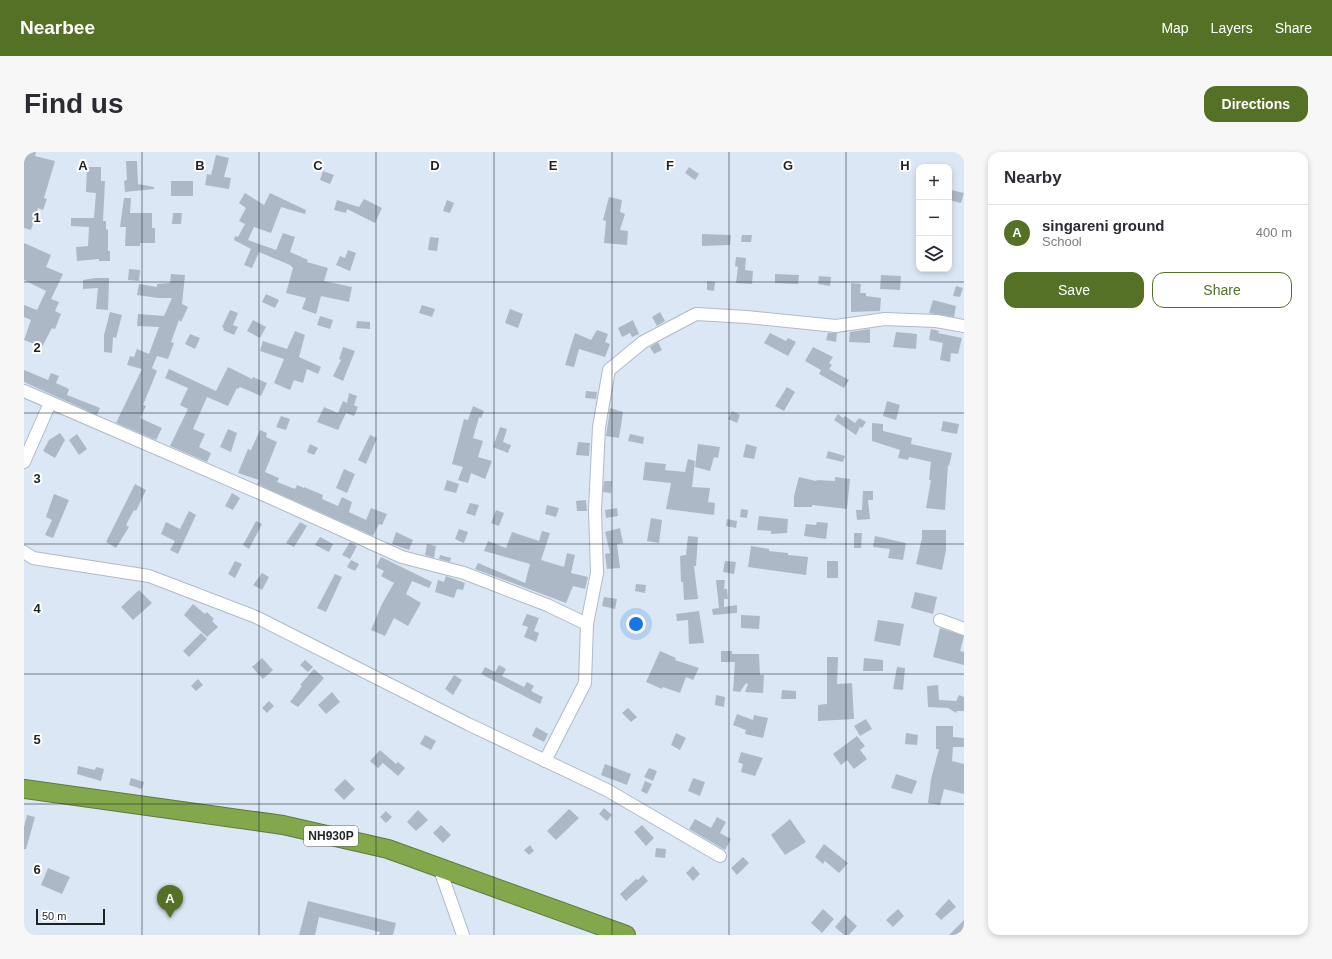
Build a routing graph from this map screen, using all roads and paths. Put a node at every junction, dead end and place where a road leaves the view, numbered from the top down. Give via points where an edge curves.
1 (964, 326) edge
2 (24, 391) edge
3 (50, 403) junction
4 (24, 462) edge
5 (24, 552) edge
6 (940, 620) dead end
7 (587, 624) junction
8 (964, 629) edge
9 (545, 761) junction
10 (24, 789) edge
11 (720, 856) dead end
12 (439, 867) junction
13 (463, 935) edge
14 (626, 935) edge

1 - 7 street via 885,319 836,326 696,314 643,342 609,370 599,427 595,510 597,573
2 - 3 street
3 - 4 street
3 - 7 street via 402,557 464,573 547,605
5 - 9 street via 33,558 149,576 256,617
6 - 8 street
7 - 9 street via 585,683
9 - 11 street via 607,790
10 - 12 highway, NH930P via 282,825 388,849
12 - 13 street
12 - 14 highway, NH930P

